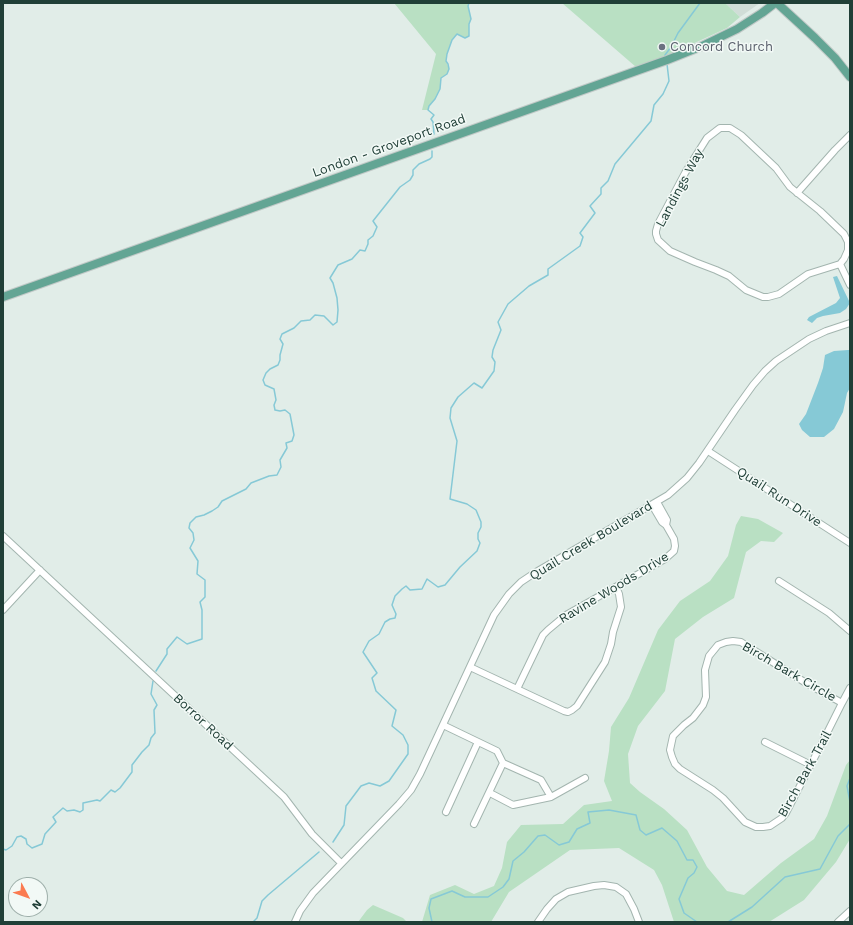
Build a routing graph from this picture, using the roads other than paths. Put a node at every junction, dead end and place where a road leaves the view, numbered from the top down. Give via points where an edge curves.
1 (776, 3) edge
2 (850, 77) edge
3 (850, 136) edge
4 (797, 193) junction
5 (840, 264) junction
6 (850, 285) edge
7 (3, 297) edge
8 (850, 323) edge
9 (708, 451) junction
10 (654, 503) junction
11 (3, 536) edge
12 (850, 543) edge
13 (40, 570) junction
14 (779, 581) dead end
15 (616, 587) junction
16 (3, 610) edge
17 (850, 631) edge
18 (470, 666) junction
19 (850, 688) edge
20 (517, 689) junction
21 (842, 703) junction
22 (443, 725) junction
23 (478, 742) junction
24 (765, 742) dead end
25 (504, 763) junction
26 (811, 765) junction
27 (585, 778) dead end
28 (490, 793) junction
29 (551, 797) junction
30 (446, 812) dead end
31 (741, 817) joint
32 (474, 824) dead end
33 (341, 863) junction
34 (850, 911) edge
35 (295, 922) edge
36 (538, 922) edge
37 (639, 922) edge
38 (838, 922) edge

1 - 2 main road via 835,58
1 - 7 main road, London - Groveport Road via 737,29 702,46
3 - 4 street
4 - 5 street via 844,234 848,250
4 - 5 street, Landings Way via 785,182 776,168 740,134 730,128 720,128 707,138 685,173 658,224 656,234 661,244 675,253 729,276 746,290 763,297 779,294 808,274
5 - 6 street
8 - 9 street, Quail Creek Boulevard via 809,339 765,371 752,385
9 - 10 street, Quail Creek Boulevard via 687,478 668,495
9 - 12 street, Quail Run Drive
10 - 15 street, Ravine Woods Drive via 675,543 674,551
10 - 18 street, Quail Creek Boulevard via 522,582 499,607
11 - 13 street, Borror Road
13 - 16 street
13 - 33 street, Borror Road via 284,797 312,834
14 - 17 street via 829,613
15 - 20 street, Ravine Woods Drive via 566,615 543,635
15 - 20 street via 621,608 611,644 605,662 577,706 568,712 564,711
18 - 20 street
18 - 22 street, Quail Creek Boulevard
19 - 21 street, Birch Bark Trail
21 - 26 street, Birch Bark Trail
21 - 31 street, Birch Bark Circle via 741,642 733,641 718,645 707,662 706,697 703,705 674,736 670,750 675,764 680,769 713,790
22 - 23 street
22 - 33 street, Quail Creek Boulevard via 411,790
23 - 25 street via 497,750
23 - 30 street
24 - 26 street
25 - 28 street
25 - 29 street via 541,780
26 - 31 street, Birch Bark Trail via 786,812 777,823 756,827
27 - 29 street
28 - 29 street via 513,805
28 - 32 street
33 - 35 street via 313,893
34 - 38 street
36 - 37 street via 556,899 568,892 604,885 616,887 626,894

